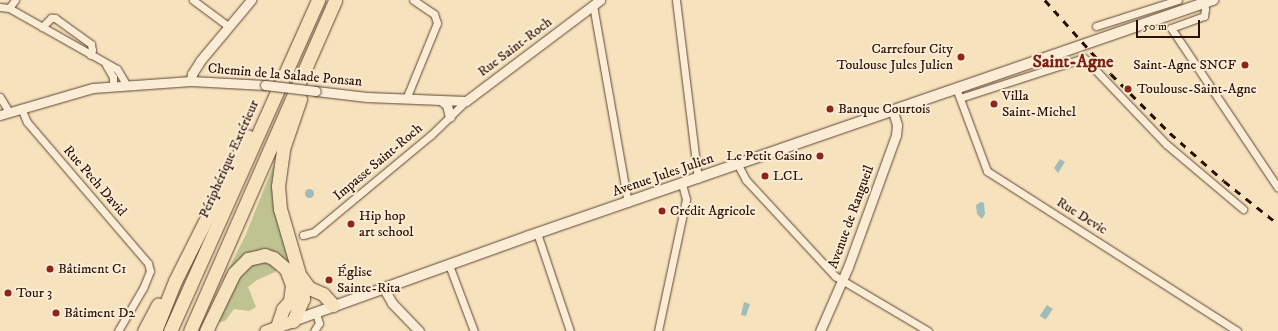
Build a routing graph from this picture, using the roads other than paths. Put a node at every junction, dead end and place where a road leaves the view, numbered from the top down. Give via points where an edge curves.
1 (14, 0) edge
2 (193, 0) edge
3 (250, 0) edge
4 (318, 0) edge
5 (335, 0) edge
6 (413, 0) edge
7 (676, 0) edge
8 (1178, 0) edge
9 (1207, 1) edge
10 (597, 2) edge
11 (0, 7) edge
12 (9, 8) junction
13 (228, 26) junction
14 (1096, 26) dead end
15 (42, 27) junction
16 (90, 55) junction
17 (104, 63) junction
18 (308, 64) junction
19 (191, 81) junction
20 (126, 84) junction
21 (113, 86) junction
22 (958, 93) junction
23 (0, 97) edge
24 (406, 99) junction
25 (442, 101) junction
26 (466, 101) junction
27 (21, 108) junction
28 (268, 110) junction
29 (893, 111) junction
30 (4, 113) edge
31 (450, 118) junction
32 (738, 165) junction
33 (698, 179) junction
34 (682, 184) junction
35 (1278, 188) edge
36 (628, 202) junction
37 (1243, 209) dead end
38 (537, 233) junction
39 (303, 235) dead end
40 (449, 265) junction
41 (299, 273) junction
42 (175, 281) junction
43 (842, 281) junction
44 (384, 288) junction
45 (333, 305) junction
46 (316, 313) junction
47 (293, 321) junction
48 (277, 326) junction
49 (118, 331) edge
50 (144, 331) edge
51 (155, 331) edge
52 (170, 331) edge
53 (190, 331) edge
54 (206, 331) edge
55 (265, 331) edge
56 (314, 331) edge
57 (419, 331) edge
58 (474, 331) edge
59 (570, 331) edge
60 (658, 331) edge
61 (820, 331) edge
62 (928, 331) edge
63 (1237, 331) edge

1 - 12 street
2 - 13 street
3 - 13 street
4 - 28 highway, Périphérique Extérieur
5 - 18 highway
6 - 24 street via 434,14 437,23
7 - 33 street
8 - 14 street
9 - 22 main road, Avenue Jules Julien via 1072,48
9 - 35 street via 1204,16 1171,28
10 - 26 street, Rue Saint-Roch
10 - 36 street
11 - 12 street
12 - 15 street
13 - 19 street via 196,68
15 - 16 street
15 - 16 street via 50,18 56,18 91,44
16 - 17 street
17 - 20 street via 117,69
17 - 21 street via 110,70
18 - 41 highway via 308,82 288,130 279,172 280,208
18 - 53 highway
19 - 20 street, Chemin de la Salade Ponsan
19 - 24 street, Chemin de la Salade Ponsan, bridge via 265,84
20 - 21 street, Chemin de la Salade Ponsan
21 - 27 street, Chemin de la Salade Ponsan via 93,88
22 - 29 main road, Avenue Jules Julien
22 - 37 street, Avenue Jules Julien via 1080,58 1088,62 1166,144
22 - 63 street, Rue Devic via 984,167 992,175
23 - 30 street, Chemin de la Salade Ponsan
24 - 25 street, Chemin de la Salade Ponsan
25 - 26 street, Chemin de la Salade Ponsan
25 - 31 street via 447,105
26 - 31 street, Impasse Saint-Roch
27 - 30 street, Chemin de la Salade Ponsan
27 - 49 street, Rue Pech David via 28,122 148,263 150,271
28 - 42 highway via 255,122
28 - 52 highway, Périphérique Extérieur
29 - 32 main road, Avenue Jules Julien
29 - 43 street, Avenue de Rangueil via 897,125 896,135
31 - 39 street, Impasse Saint-Roch via 314,232
32 - 33 main road, Avenue Jules Julien
32 - 43 street via 746,180
33 - 34 main road, Avenue Jules Julien
34 - 36 main road, Avenue Jules Julien
34 - 60 street via 686,199
36 - 38 main road, Avenue Jules Julien
38 - 40 main road, Avenue Jules Julien
38 - 59 street
40 - 44 main road, Avenue Jules Julien
40 - 58 street
41 - 45 highway via 309,288 323,294
41 - 47 highway via 303,298
42 - 50 highway
42 - 51 highway
43 - 61 street, Avenue de Rangueil
43 - 62 street
44 - 45 main road, Avenue Jules Julien
44 - 57 street via 392,303
45 - 46 main road, Avenue Jules Julien
46 - 47 main road, Avenue Jules Julien
46 - 56 street via 319,323
47 - 48 main road, Avenue Jules Julien
48 - 54 highway via 283,309 290,301 292,285 286,269 265,255 248,259 234,273
48 - 55 main road, Avenue Jules Julien

